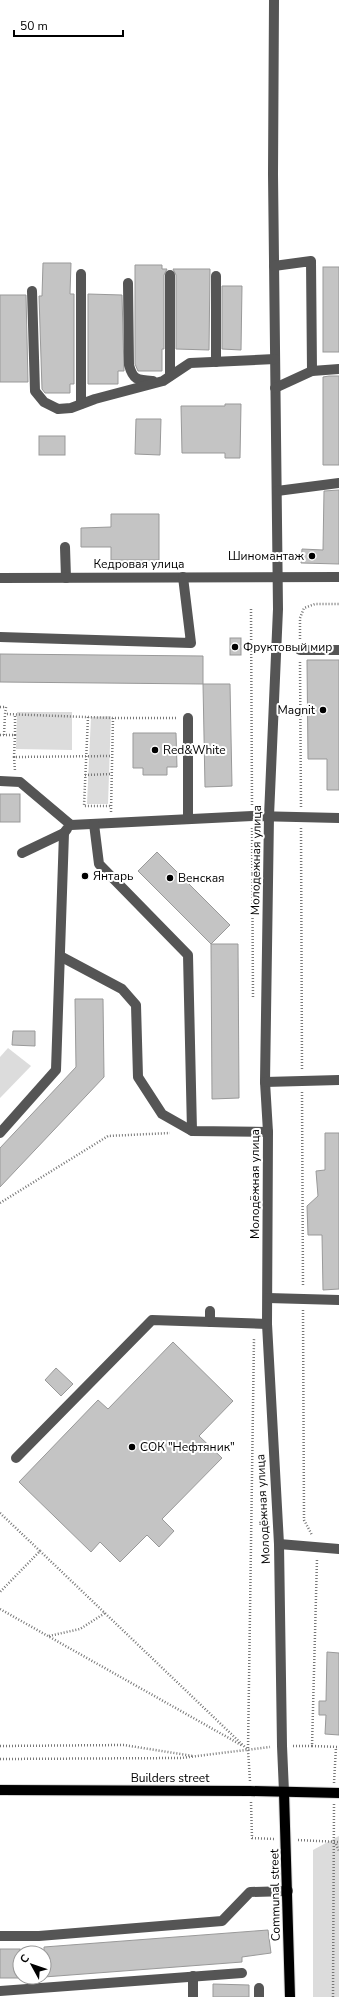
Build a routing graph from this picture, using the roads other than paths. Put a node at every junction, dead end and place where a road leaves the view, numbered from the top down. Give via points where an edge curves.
1 (274, 0) edge
2 (274, 266) junction
3 (80, 274) dead end
4 (170, 275) dead end
5 (216, 276) dead end
6 (128, 283) dead end
7 (32, 291) dead end
8 (275, 359) junction
9 (216, 362) junction
10 (339, 369) edge
11 (312, 371) junction
12 (166, 378) junction
13 (276, 388) junction
14 (81, 404) junction
15 (339, 483) edge
16 (277, 491) junction
17 (65, 547) dead end
18 (278, 576) junction
19 (183, 577) junction
20 (339, 577) edge
21 (0, 578) edge
22 (66, 578) junction
23 (0, 637) edge
24 (300, 650) dead end
25 (339, 650) edge
26 (188, 718) road end
27 (0, 781) edge
28 (269, 816) junction
29 (339, 818) edge
30 (188, 819) junction
31 (94, 824) junction
32 (71, 825) junction
33 (64, 833) junction
34 (22, 853) dead end
35 (60, 956) junction
36 (339, 1080) edge
37 (265, 1082) junction
38 (192, 1131) junction
39 (268, 1132) junction
40 (0, 1133) edge
41 (268, 1298) junction
42 (339, 1300) edge
43 (267, 1324) junction
44 (16, 1458) dead end
45 (279, 1544) junction
46 (339, 1549) edge
47 (0, 1790) edge
48 (284, 1792) junction
49 (336, 1793) edge
50 (288, 1891) junction
51 (0, 1936) edge
52 (242, 1972) dead end
53 (193, 1976) junction
54 (0, 1990) edge
55 (193, 1997) edge
56 (290, 1997) edge

1 - 2 street, Молодёжная улица
2 - 8 street, Молодёжная улица
2 - 11 street via 311,261
3 - 14 street
4 - 12 street
5 - 9 street
6 - 12 street via 129,365 132,375 140,380
7 - 14 street via 35,391 44,402 58,409
8 - 9 street
8 - 13 street, Молодёжная улица
9 - 12 street via 190,363
10 - 11 street
11 - 13 street
12 - 14 street
13 - 16 street, Молодёжная улица
15 - 16 street
16 - 18 street, Молодёжная улица
17 - 22 street
18 - 19 street, Кедровая улица
18 - 20 street, Кедровая улица
18 - 28 street, Молодёжная улица
19 - 22 street, Кедровая улица
19 - 23 street via 191,643
21 - 22 street, Кедровая улица
24 - 25 street
26 - 30 street
27 - 32 street via 20,782
28 - 29 street
28 - 30 street
28 - 37 street, Молодёжная улица
30 - 31 street
31 - 32 street
31 - 38 street via 99,864 188,955
32 - 33 street
33 - 34 street
33 - 35 street
35 - 38 street via 122,989 136,1005 138,1077 162,1114
35 - 40 street via 56,1070
36 - 37 street
37 - 39 street, Молодёжная улица
38 - 39 street
39 - 41 street, Молодёжная улица
41 - 42 street
41 - 43 street, Молодёжная улица
43 - 44 street via 210,1316 152,1320
43 - 45 street, Молодёжная улица
45 - 46 street
45 - 48 street, Молодёжная улица
47 - 48 main road, Builders street
48 - 49 main road, Builders street
48 - 50 main road, Communal street
50 - 51 street via 250,1892 222,1921 40,1936
50 - 56 main road, Communal street
52 - 53 street
53 - 54 street
53 - 55 street

